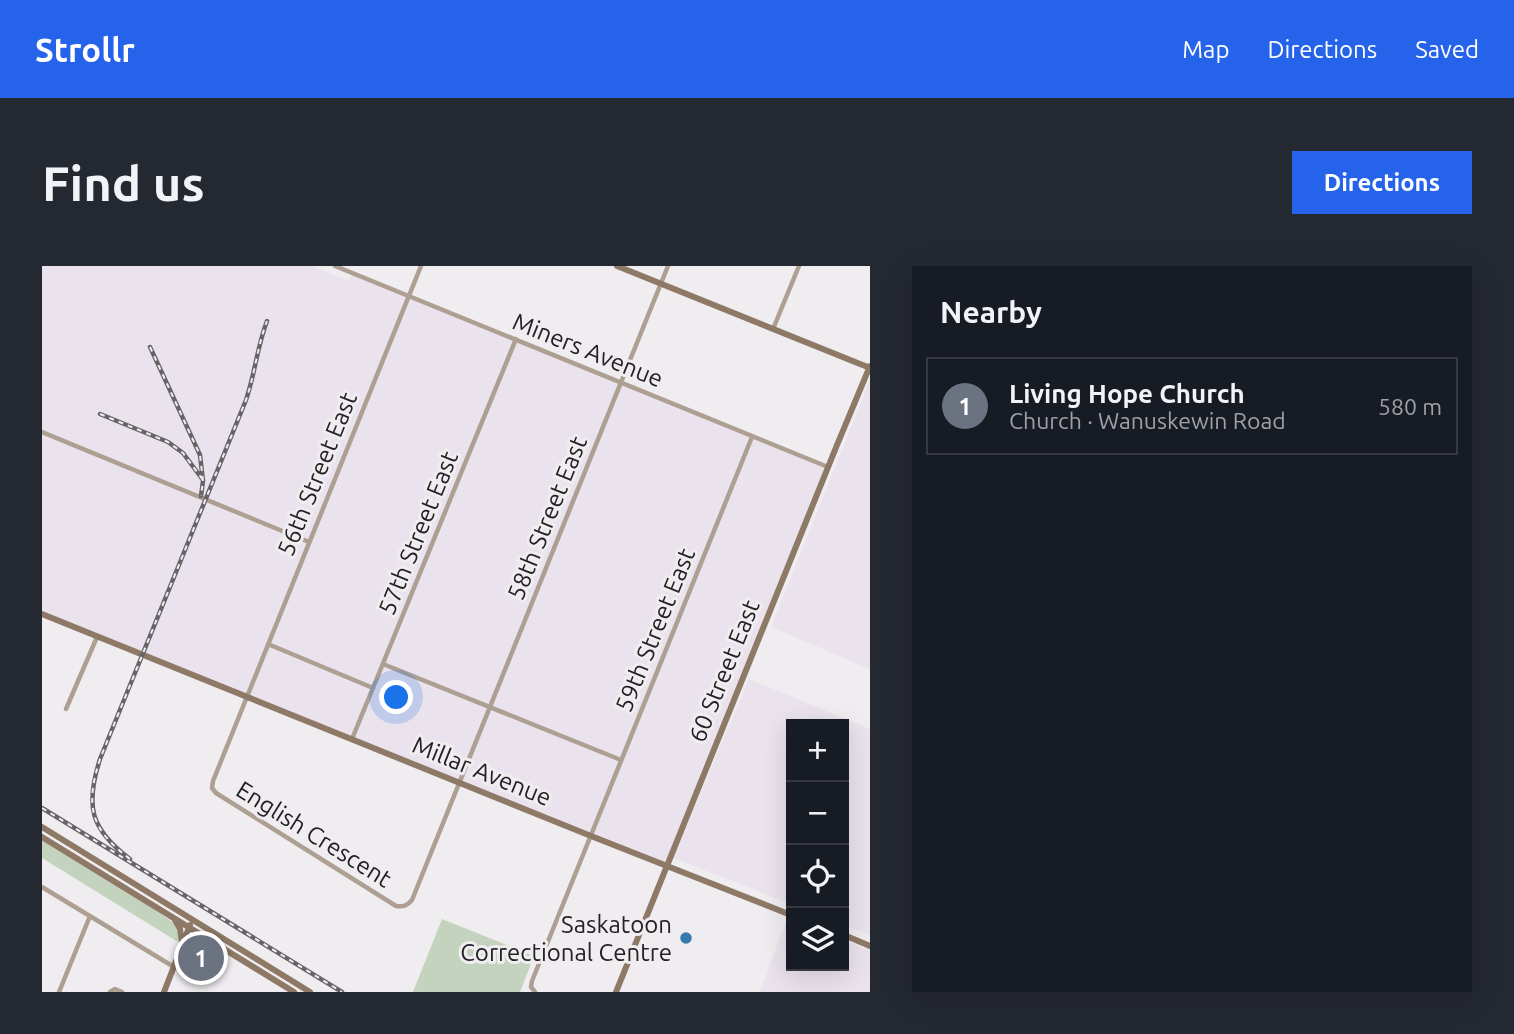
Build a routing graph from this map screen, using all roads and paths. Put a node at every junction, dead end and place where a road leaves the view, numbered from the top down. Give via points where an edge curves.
1 (335, 266) edge
2 (421, 266) edge
3 (617, 266) edge
4 (668, 266) edge
5 (799, 266) edge
6 (661, 284) junction
7 (409, 296) junction
8 (773, 329) junction
9 (516, 339) junction
10 (870, 367) edge
11 (621, 382) junction
12 (42, 432) edge
13 (752, 437) junction
14 (828, 467) junction
15 (309, 542) junction
16 (42, 614) edge
17 (97, 636) junction
18 (267, 644) junction
19 (383, 664) junction
20 (373, 688) junction
21 (247, 696) junction
22 (490, 706) junction
23 (66, 709) dead end
24 (352, 739) junction
25 (621, 760) junction
26 (459, 782) junction
27 (42, 827) edge
28 (591, 835) junction
29 (42, 836) edge
30 (666, 865) junction
31 (42, 887) edge
32 (786, 913) edge
33 (90, 916) junction
34 (174, 919) junction
35 (193, 920) junction
36 (189, 928) junction
37 (849, 937) edge
38 (207, 939) junction
39 (870, 946) edge
40 (182, 948) junction
41 (174, 967) junction
42 (59, 992) edge
43 (110, 992) edge
44 (122, 992) edge
45 (164, 992) edge
46 (295, 992) edge
47 (310, 992) edge
48 (535, 992) edge
49 (616, 992) edge

1 - 7 street, Miners Avenue
2 - 7 street, 56th Street East
3 - 6 street
4 - 6 street, 58th Street East
5 - 8 street
6 - 8 street
6 - 11 street, 58th Street East
7 - 9 street, Miners Avenue
7 - 15 street, 56th Street East
8 - 10 street
9 - 11 street, Miners Avenue
9 - 19 street, 57th Street East
10 - 14 street, 60 Street East
11 - 13 street, Miners Avenue
11 - 22 street, 58th Street East
12 - 15 street
13 - 14 street, Miners Avenue
13 - 25 street, 59th Street East
14 - 30 street, 60 Street East
15 - 18 street, 56th Street East
16 - 17 street, Millar Avenue
17 - 21 street, Millar Avenue
17 - 23 street
18 - 20 street
18 - 21 street, 56th Street East
19 - 20 street, 57th Street East
19 - 22 street
20 - 24 street, 57th Street East
21 - 24 street, Millar Avenue
21 - 26 street, English Crescent via 213,791 396,906 412,900
22 - 25 street
22 - 26 street, 58th Street East
24 - 26 street, Millar Avenue
25 - 28 street, 59th Street East
26 - 28 street, Millar Avenue
27 - 35 street
28 - 30 street, Millar Avenue
28 - 48 street, 59th Street East via 532,981
29 - 34 street
30 - 32 street, Millar Avenue
30 - 49 street, 60 Street East
31 - 33 street
33 - 41 street
33 - 42 street
34 - 36 street
34 - 40 street
35 - 36 street
35 - 47 street
36 - 38 street
36 - 40 street
37 - 39 street
38 - 40 street via 195,938
38 - 46 street
40 - 41 street
41 - 45 street
43 - 44 street

